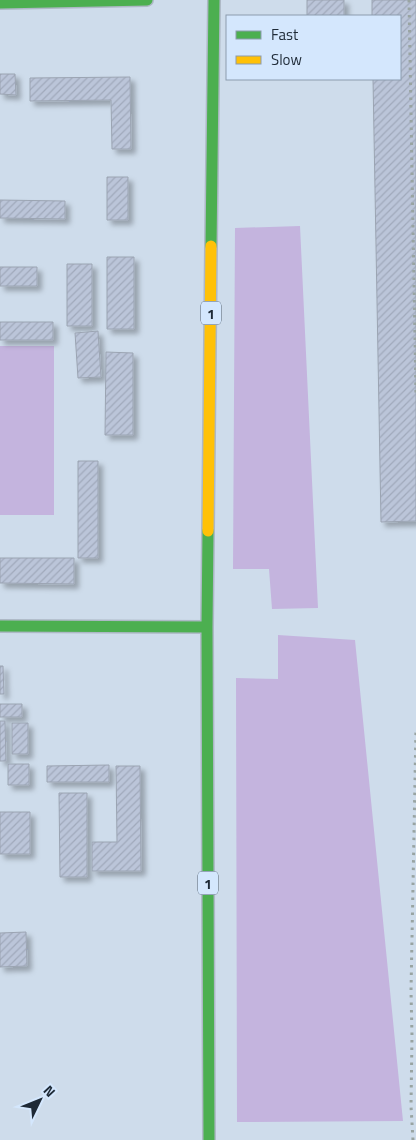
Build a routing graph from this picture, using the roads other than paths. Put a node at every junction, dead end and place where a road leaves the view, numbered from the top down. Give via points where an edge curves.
1 (148, 0) edge
2 (214, 0) edge
3 (0, 3) edge
4 (0, 626) edge
5 (207, 627) junction
6 (209, 1140) edge

1 - 3 main road
2 - 5 main road, 1
4 - 5 main road
5 - 6 main road, 1

